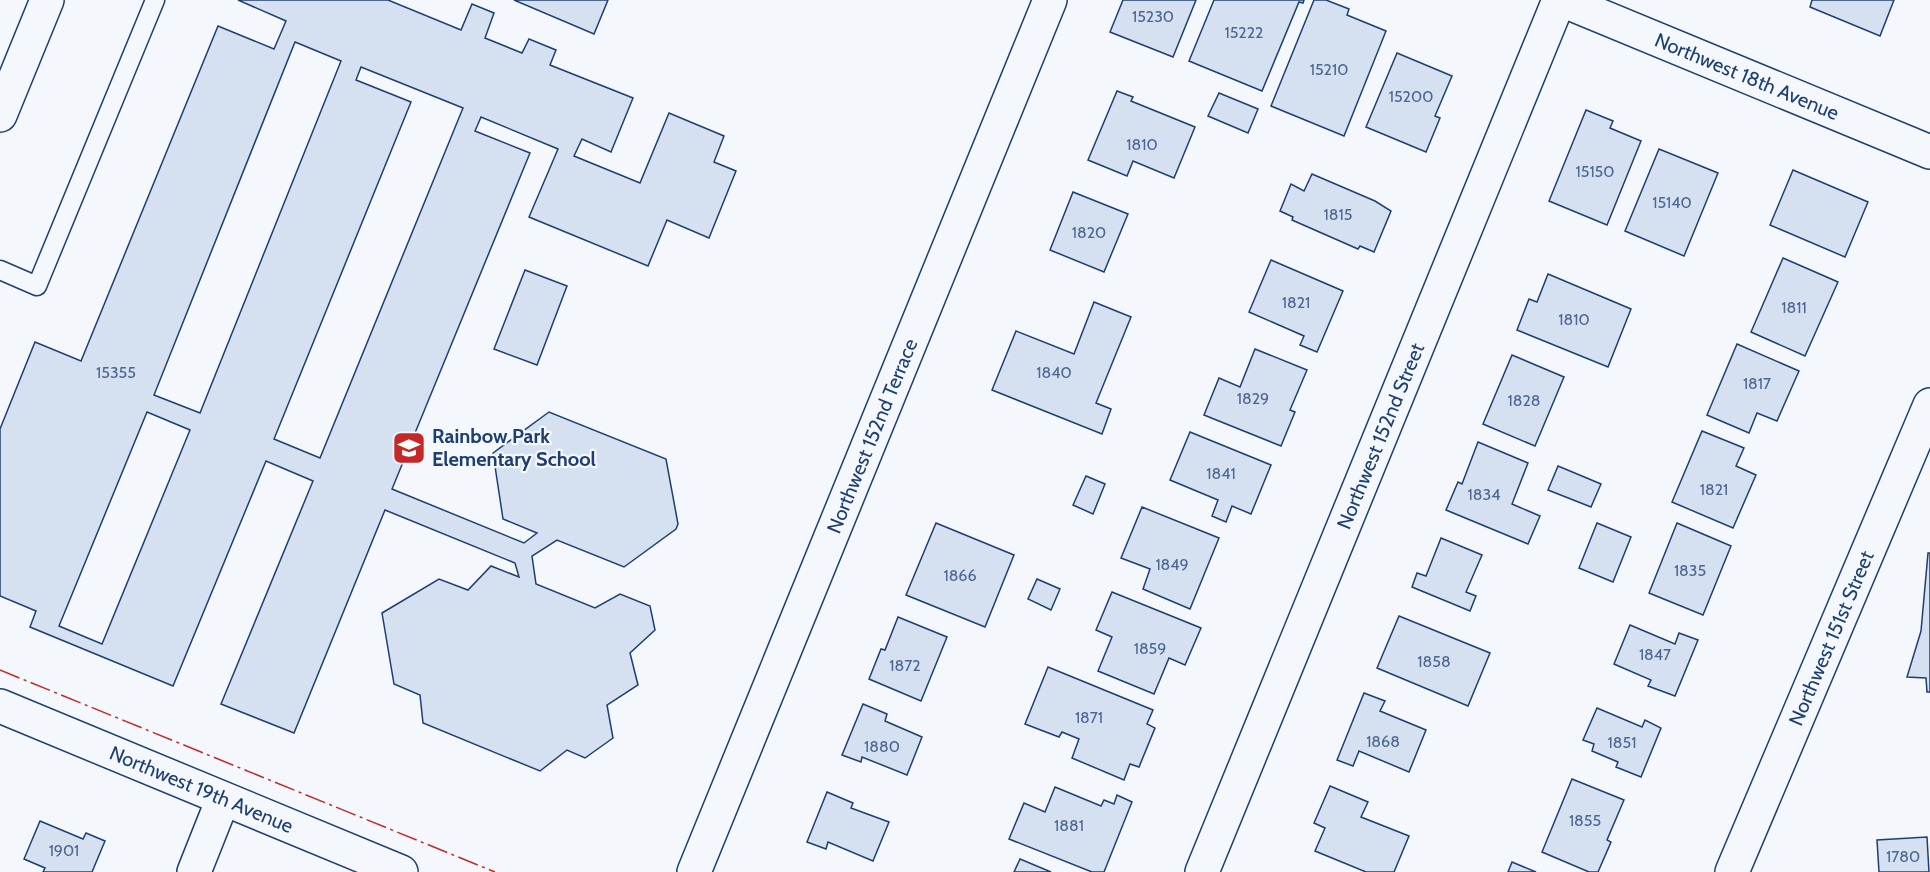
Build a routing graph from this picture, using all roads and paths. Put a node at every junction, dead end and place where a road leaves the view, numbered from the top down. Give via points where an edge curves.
1 (47, 0) edge
2 (155, 0) edge
3 (1050, 0) edge
4 (1561, 0) edge
5 (0, 115) edge
6 (1930, 152) edge
7 (0, 270) edge
8 (1930, 405) edge
9 (0, 706) edge
10 (223, 799) junction
11 (194, 872) edge
12 (401, 872) edge
13 (694, 872) edge
14 (1202, 872) edge
15 (1732, 872) edge

1 - 5 street
2 - 7 lane via 36,286
3 - 13 street, Northwest 152nd Terrace
4 - 6 street, Northwest 18th Avenue
4 - 14 street, Northwest 152nd Street
8 - 15 street, Northwest 151st Street
9 - 10 street, Northwest 19th Avenue
10 - 11 street
10 - 12 street, Northwest 19th Avenue

